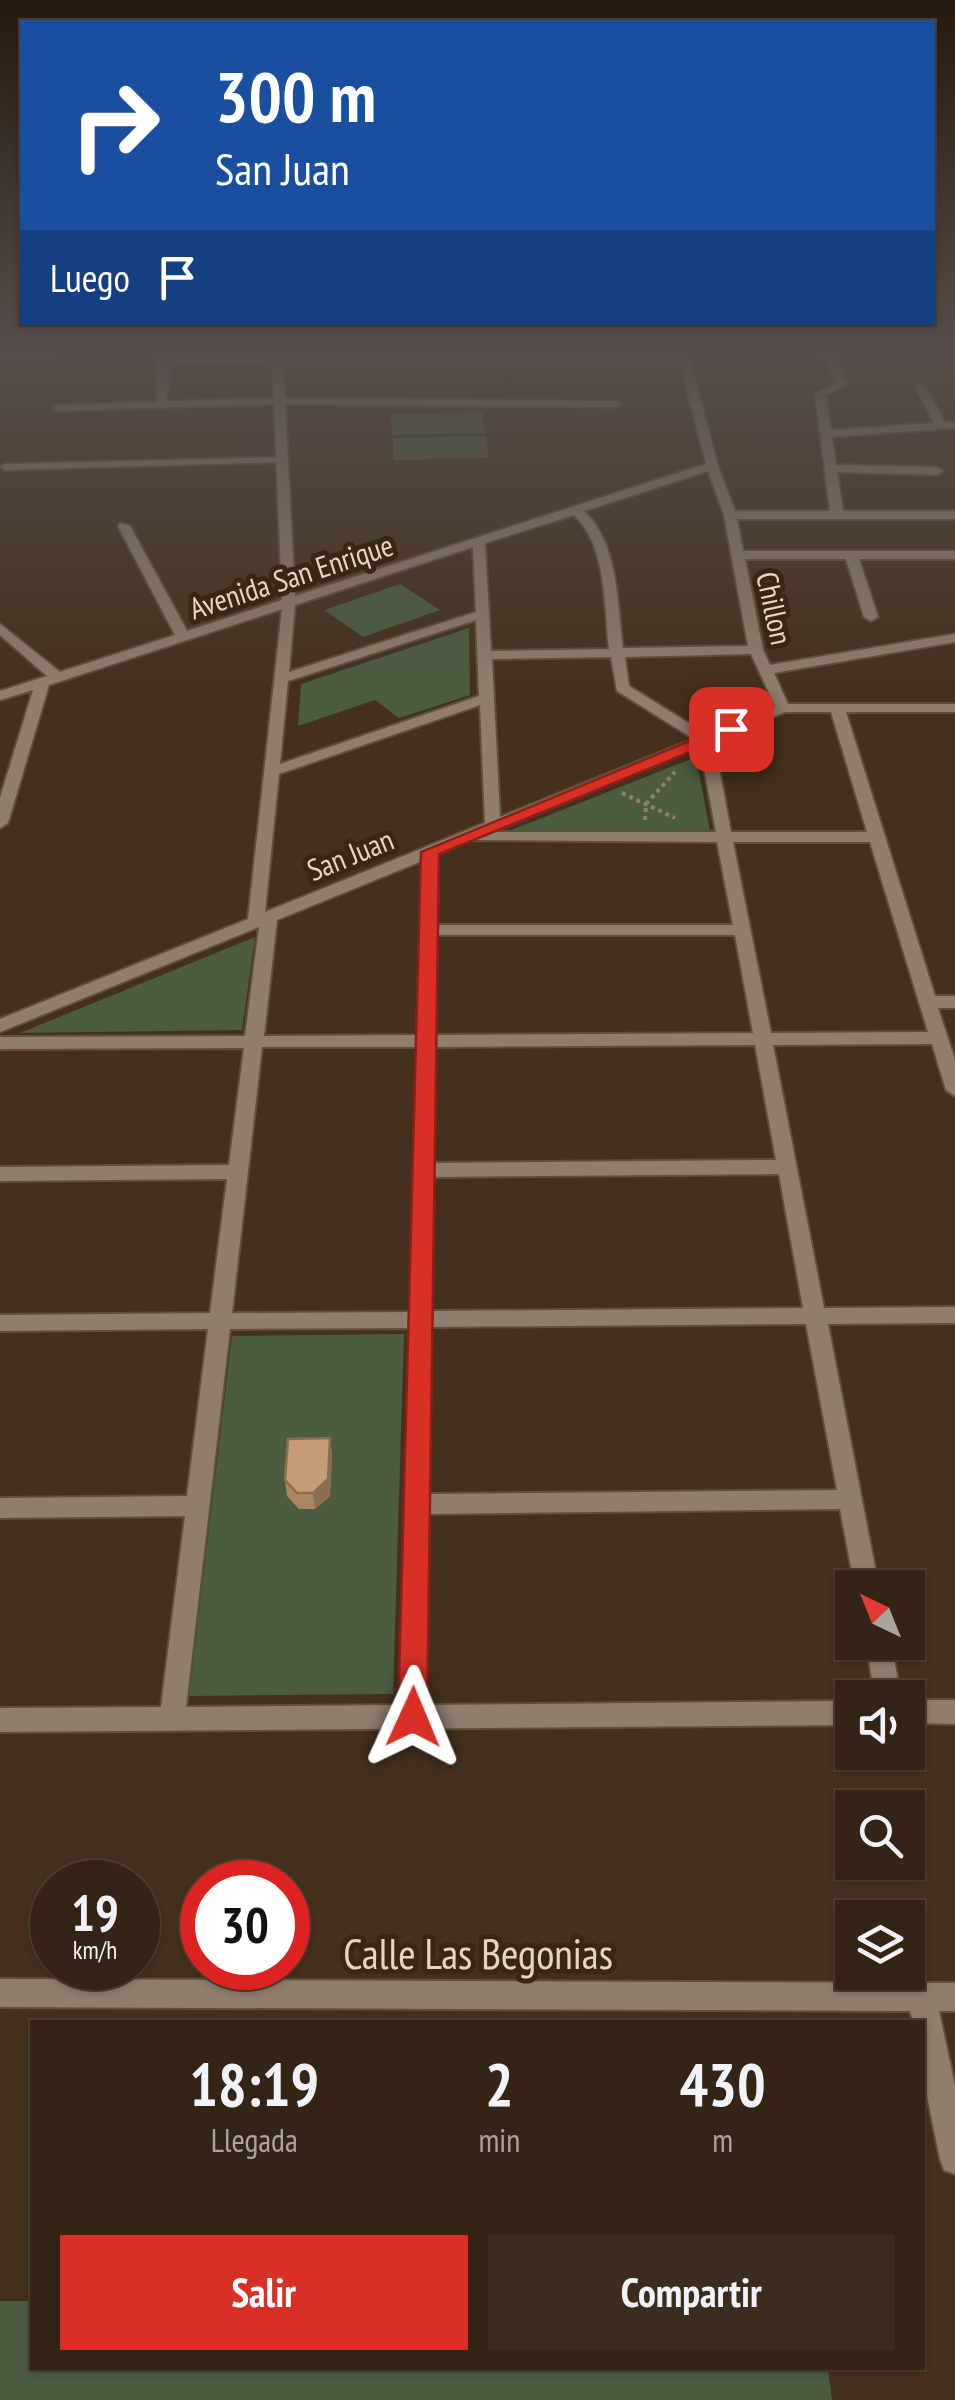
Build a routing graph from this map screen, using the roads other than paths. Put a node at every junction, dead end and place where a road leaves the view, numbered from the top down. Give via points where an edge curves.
1 (84, 465) edge
2 (283, 465) edge
3 (831, 465) edge
4 (712, 466) joint
5 (5, 467) dead end
6 (831, 468) junction
7 (937, 471) dead end
8 (576, 510) junction
9 (730, 515) junction
10 (838, 515) junction
11 (955, 515) edge
12 (124, 526) dead end
13 (478, 542) junction
14 (738, 555) junction
15 (851, 555) junction
16 (955, 556) edge
17 (289, 603) junction
18 (482, 614) junction
19 (871, 617) dead end
20 (0, 628) edge
21 (183, 637) junction
22 (955, 638) edge
23 (616, 650) junction
24 (756, 650) junction
25 (484, 655) junction
26 (765, 670) junction
27 (50, 680) junction
28 (281, 680) junction
29 (0, 696) edge
30 (486, 698) junction
31 (783, 708) junction
32 (838, 708) junction
33 (955, 708) edge
34 (706, 740) junction
35 (271, 772) junction
36 (0, 823) edge
37 (493, 826) junction
38 (465, 837) junction
39 (877, 837) junction
40 (724, 838) junction
41 (430, 852) junction
42 (262, 918) junction
43 (428, 930) junction
44 (742, 930) junction
45 (928, 1002) junction
46 (955, 1002) edge
47 (0, 1026) edge
48 (939, 1038) junction
49 (762, 1039) junction
50 (426, 1041) junction
51 (254, 1042) junction
52 (0, 1044) edge
53 (955, 1090) edge
54 (787, 1167) junction
55 (424, 1170) junction
56 (238, 1172) junction
57 (0, 1174) edge
58 (955, 1315) edge
59 (815, 1316) junction
60 (421, 1320) junction
61 (220, 1321) junction
62 (0, 1323) edge
63 (850, 1499) junction
64 (417, 1504) junction
65 (198, 1506) junction
66 (0, 1508) edge
67 (864, 1570) edge
68 (925, 1712) edge
69 (955, 1712) edge
70 (835, 1713) edge
71 (413, 1717) junction
72 (172, 1719) junction
73 (0, 1720) edge
74 (0, 1993) edge
75 (922, 1997) junction
76 (955, 1997) edge
77 (955, 2159) edge

1 - 5 lane
2 - 17 street
3 - 6 street
4 - 8 street, Avenida San Enrique
4 - 9 street, Chillon
6 - 7 street
6 - 10 street
8 - 13 street, Avenida San Enrique
8 - 23 street via 602,546
9 - 10 street
9 - 14 street, Chillon
10 - 11 street
12 - 21 street
13 - 17 street, Avenida San Enrique
13 - 18 street
14 - 15 street
14 - 24 street, Chillon
15 - 16 street
15 - 19 street
17 - 21 street, Avenida San Enrique
17 - 28 street
18 - 25 street
18 - 28 street
20 - 27 street
21 - 27 street, Avenida San Enrique
22 - 26 street
23 - 24 street
23 - 25 street
23 - 34 street via 626,692
24 - 26 street, Chillon
25 - 30 street
26 - 31 street, Chillon
27 - 29 street, Avenida San Enrique
27 - 36 street
28 - 35 street
30 - 35 street
30 - 37 street
31 - 32 street, San Juan
31 - 34 street, San Juan
32 - 33 street, San Juan
32 - 39 street
34 - 37 street, San Juan
34 - 40 street
35 - 42 street
37 - 38 street, San Juan
38 - 40 street
38 - 41 street, San Juan
39 - 40 street
39 - 45 street
40 - 44 street
41 - 42 street, San Juan
41 - 43 street
42 - 47 street, San Juan
42 - 51 street
43 - 44 street
43 - 50 street
44 - 49 street
45 - 46 street
45 - 48 street
48 - 49 street
48 - 53 street
49 - 50 street
49 - 54 street
50 - 51 street
50 - 55 street
51 - 52 street
51 - 56 street
54 - 55 street
54 - 59 street
55 - 60 street
56 - 57 street
56 - 61 street
58 - 59 street
59 - 60 street
59 - 63 street
60 - 61 street
60 - 64 street
61 - 62 street
61 - 65 street
63 - 64 street
63 - 67 street
64 - 71 street
65 - 66 street
65 - 72 street
68 - 69 street
70 - 71 street
71 - 72 street
72 - 73 street
74 - 75 street, Calle Las Begonias
75 - 76 street, Calle Las Begonias
75 - 77 street

